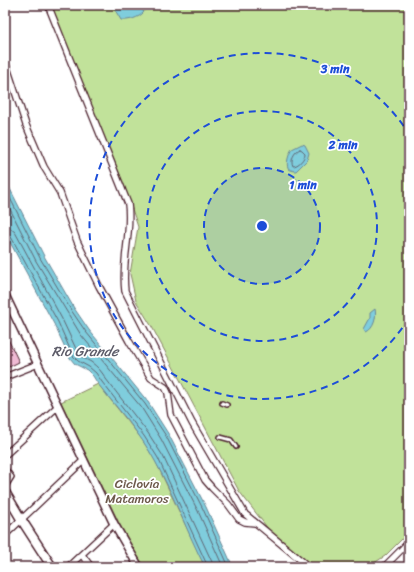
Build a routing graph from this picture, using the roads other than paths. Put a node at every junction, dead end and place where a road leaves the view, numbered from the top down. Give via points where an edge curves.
1 (48, 5) edge
2 (5, 61) edge
3 (5, 295) edge
4 (38, 364) junction
5 (5, 377) edge
6 (222, 403) dead end
7 (227, 405) dead end
8 (58, 406) junction
9 (220, 437) dead end
10 (236, 447) dead end
11 (5, 455) edge
12 (84, 460) junction
13 (5, 468) edge
14 (5, 488) edge
15 (5, 492) edge
16 (21, 519) junction
17 (255, 523) junction
18 (114, 524) junction
19 (5, 534) edge
20 (409, 542) edge
21 (82, 555) junction
22 (52, 567) edge
23 (68, 567) edge
24 (91, 567) edge
25 (139, 567) edge
26 (309, 567) edge
27 (384, 567) edge

1 - 17 street via 128,204 130,218 123,276 125,291 192,423 245,514
2 - 17 street via 26,126 44,167 60,193 77,241 99,286 151,378 165,387 172,415 205,480 239,519
3 - 4 street
4 - 5 street
4 - 8 street
6 - 7 lane
8 - 11 street
8 - 12 street
9 - 10 lane via 231,440
12 - 16 street
12 - 18 street
13 - 14 lane via 12,477
15 - 16 main road
16 - 19 street
16 - 22 main road
17 - 26 street
18 - 21 street
18 - 25 street
20 - 27 street
21 - 23 street
21 - 24 street

